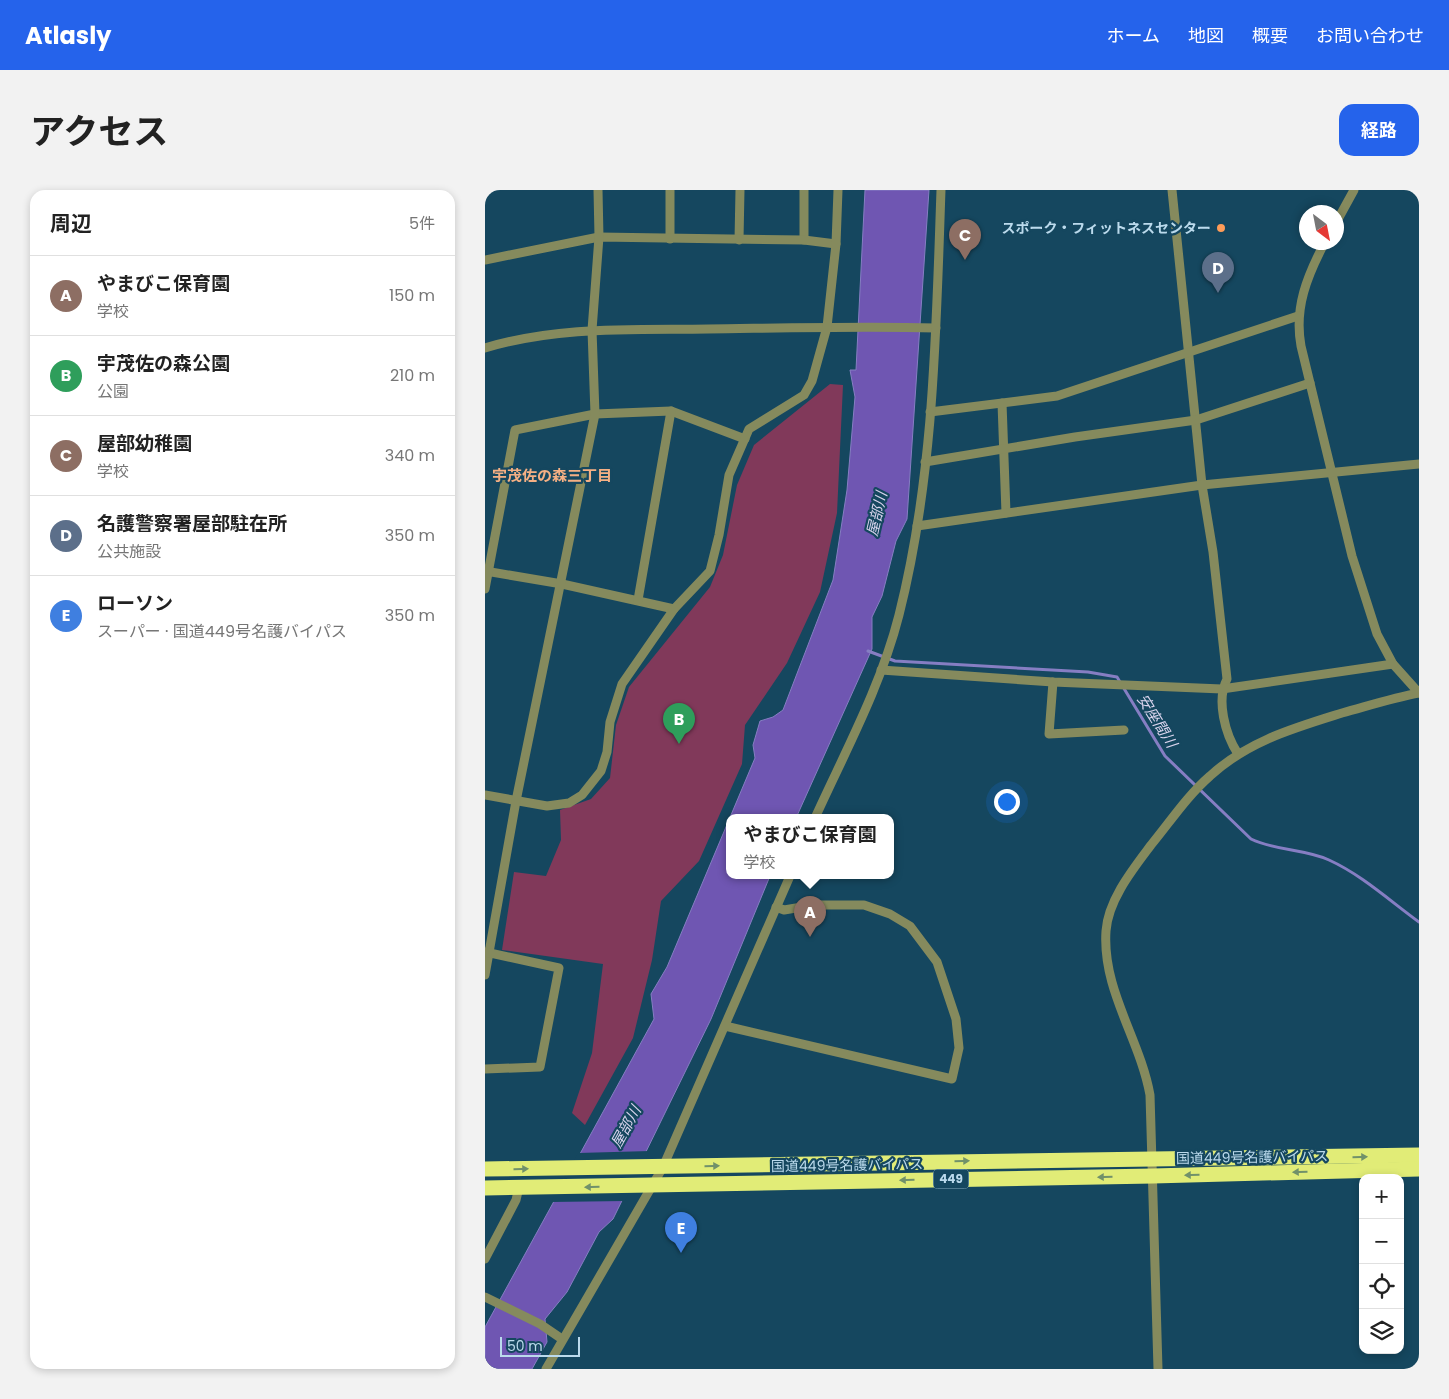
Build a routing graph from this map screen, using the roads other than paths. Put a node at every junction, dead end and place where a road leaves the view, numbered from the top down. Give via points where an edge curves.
1 (597, 190) edge
2 (670, 190) edge
3 (740, 190) edge
4 (803, 190) edge
5 (839, 190) edge
6 (941, 190) edge
7 (1172, 190) edge
8 (1354, 190) edge
9 (1344, 208) edge
10 (599, 237) junction
11 (670, 239) junction
12 (739, 240) junction
13 (804, 240) junction
14 (836, 244) junction
15 (1321, 250) edge
16 (485, 260) edge
17 (1298, 316) junction
18 (827, 327) junction
19 (936, 328) junction
20 (593, 330) junction
21 (485, 348) edge
22 (1188, 351) junction
23 (1310, 383) junction
24 (1002, 403) junction
25 (671, 411) junction
26 (930, 412) junction
27 (595, 414) junction
28 (1195, 420) junction
29 (745, 439) junction
30 (1003, 449) junction
31 (925, 462) junction
32 (1419, 464) edge
33 (1332, 470) junction
34 (1202, 485) junction
35 (1006, 513) junction
36 (917, 526) junction
37 (487, 571) edge
38 (561, 584) junction
39 (485, 589) edge
40 (638, 600) junction
41 (674, 609) junction
42 (1393, 664) junction
43 (881, 670) junction
44 (1053, 682) junction
45 (1222, 689) junction
46 (1419, 693) edge
47 (1124, 730) dead end
48 (1238, 754) junction
49 (485, 795) edge
50 (516, 801) junction
51 (817, 814) edge
52 (789, 879) edge
53 (776, 906) junction
54 (487, 953) edge
55 (485, 975) edge
56 (725, 1026) junction
57 (485, 1069) edge
58 (1419, 1155) edge
59 (1154, 1158) junction
60 (663, 1167) junction
61 (485, 1169) edge
62 (1419, 1169) edge
63 (1153, 1176) junction
64 (653, 1185) junction
65 (519, 1187) junction
66 (485, 1188) edge
67 (485, 1259) edge
68 (485, 1297) edge
69 (562, 1339) junction
70 (546, 1369) edge
71 (1158, 1369) edge

1 - 10 street
2 - 11 street
3 - 12 street
4 - 13 street
5 - 14 street
6 - 19 street
7 - 22 street
8 - 9 street
10 - 11 street
10 - 16 street
10 - 20 street
11 - 12 street
12 - 13 street
13 - 14 street
14 - 18 street
15 - 17 street via 1299,301
17 - 22 street
17 - 23 street via 1297,327
18 - 19 street
18 - 20 street
18 - 29 street via 812,381 804,395 749,429
19 - 26 street
20 - 21 street via 547,334
20 - 27 street
22 - 24 street via 1057,396
22 - 28 street
23 - 28 street
23 - 33 street
24 - 26 street
24 - 30 street
25 - 27 street
25 - 29 street
25 - 40 street
26 - 31 street
27 - 37 street via 515,430
27 - 38 street
28 - 30 street
28 - 34 street
29 - 41 street via 729,475 710,571
30 - 31 street
30 - 35 street
31 - 36 street
32 - 33 street
33 - 34 street
33 - 42 street via 1352,556 1377,634
34 - 35 street
34 - 45 street via 1227,679
35 - 36 street
36 - 43 street via 898,617
37 - 38 street
37 - 39 street
38 - 40 street
38 - 50 street
40 - 41 street
41 - 50 street via 621,684 610,722 607,752 601,771 592,784 569,803 547,806
42 - 45 street
42 - 46 street
43 - 44 street
43 - 51 street
44 - 45 street
44 - 47 street via 1049,734
45 - 48 street via 1228,735
46 - 48 street via 1265,738
48 - 59 street via 1197,788 1143,856 1110,912 1106,931 1108,969 1146,1072
49 - 50 street
50 - 54 street
52 - 53 street
53 - 56 street
53 - 56 street via 784,910 814,905 864,906 890,914 909,926 937,962 956,1019 959,1048 952,1079
54 - 55 street
54 - 57 street via 559,968 540,1067
56 - 60 street
59 -> 58 highway, 国道449号名護バイパス / 449
60 -> 59 highway, 国道449号名護バイパス / 449
59 - 63 street
61 -> 60 highway, 国道449号名護バイパス / 449
60 - 64 street
62 -> 63 highway, 国道449号名護バイパス / 449
63 -> 64 highway, 国道449号名護バイパス / 449
63 - 71 street
64 -> 65 highway, 国道449号名護バイパス / 449
64 - 69 street
65 - 66 highway, 国道449号名護バイパス / 449
65 - 67 street via 516,1200
68 - 69 street via 541,1324
69 - 70 street

